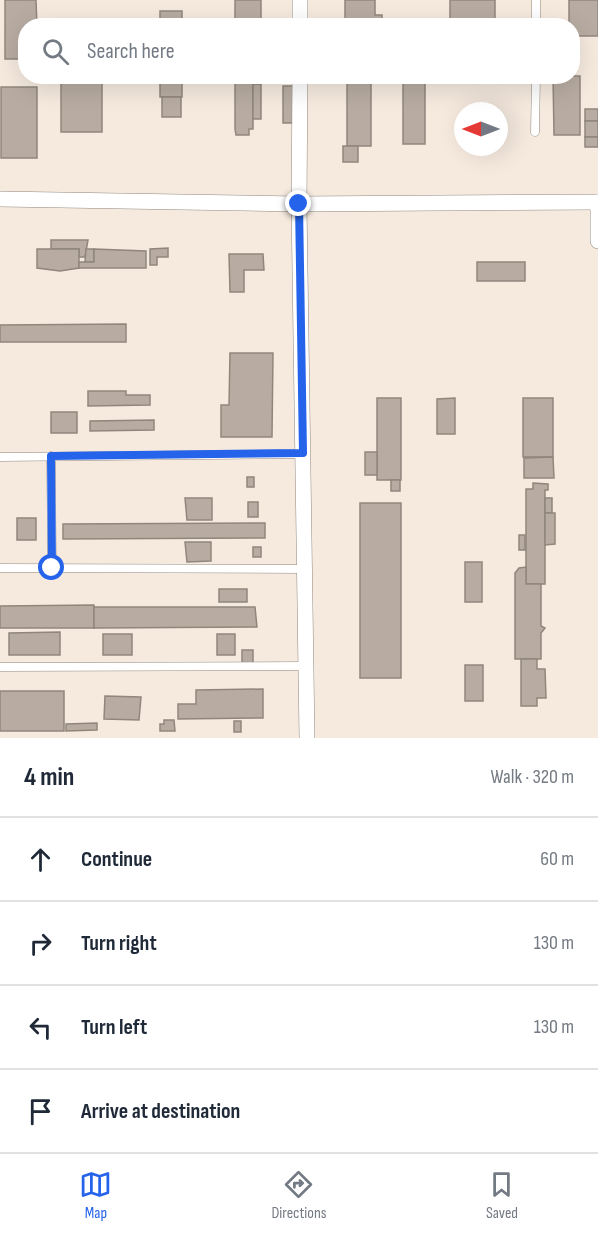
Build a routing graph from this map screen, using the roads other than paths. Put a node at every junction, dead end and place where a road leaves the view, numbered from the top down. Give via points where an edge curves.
1 (300, 0) edge
2 (536, 0) edge
3 (300, 18) edge
4 (536, 18) edge
5 (300, 84) edge
6 (536, 84) edge
7 (535, 132) dead end
8 (0, 199) edge
9 (598, 202) edge
10 (299, 204) junction
11 (598, 241) edge
12 (303, 453) junction
13 (51, 456) junction
14 (0, 457) edge
15 (0, 568) edge
16 (52, 568) junction
17 (304, 569) junction
18 (306, 666) junction
19 (0, 667) edge
20 (307, 738) edge

1 - 3 street
2 - 4 lane
5 - 10 street
6 - 7 lane
8 - 10 street
9 - 10 street
9 - 11 street
10 - 12 street
12 - 13 lane
12 - 17 street
13 - 14 lane
13 - 16 lane
15 - 16 lane
16 - 17 lane
17 - 18 street
18 - 19 lane
18 - 20 street

